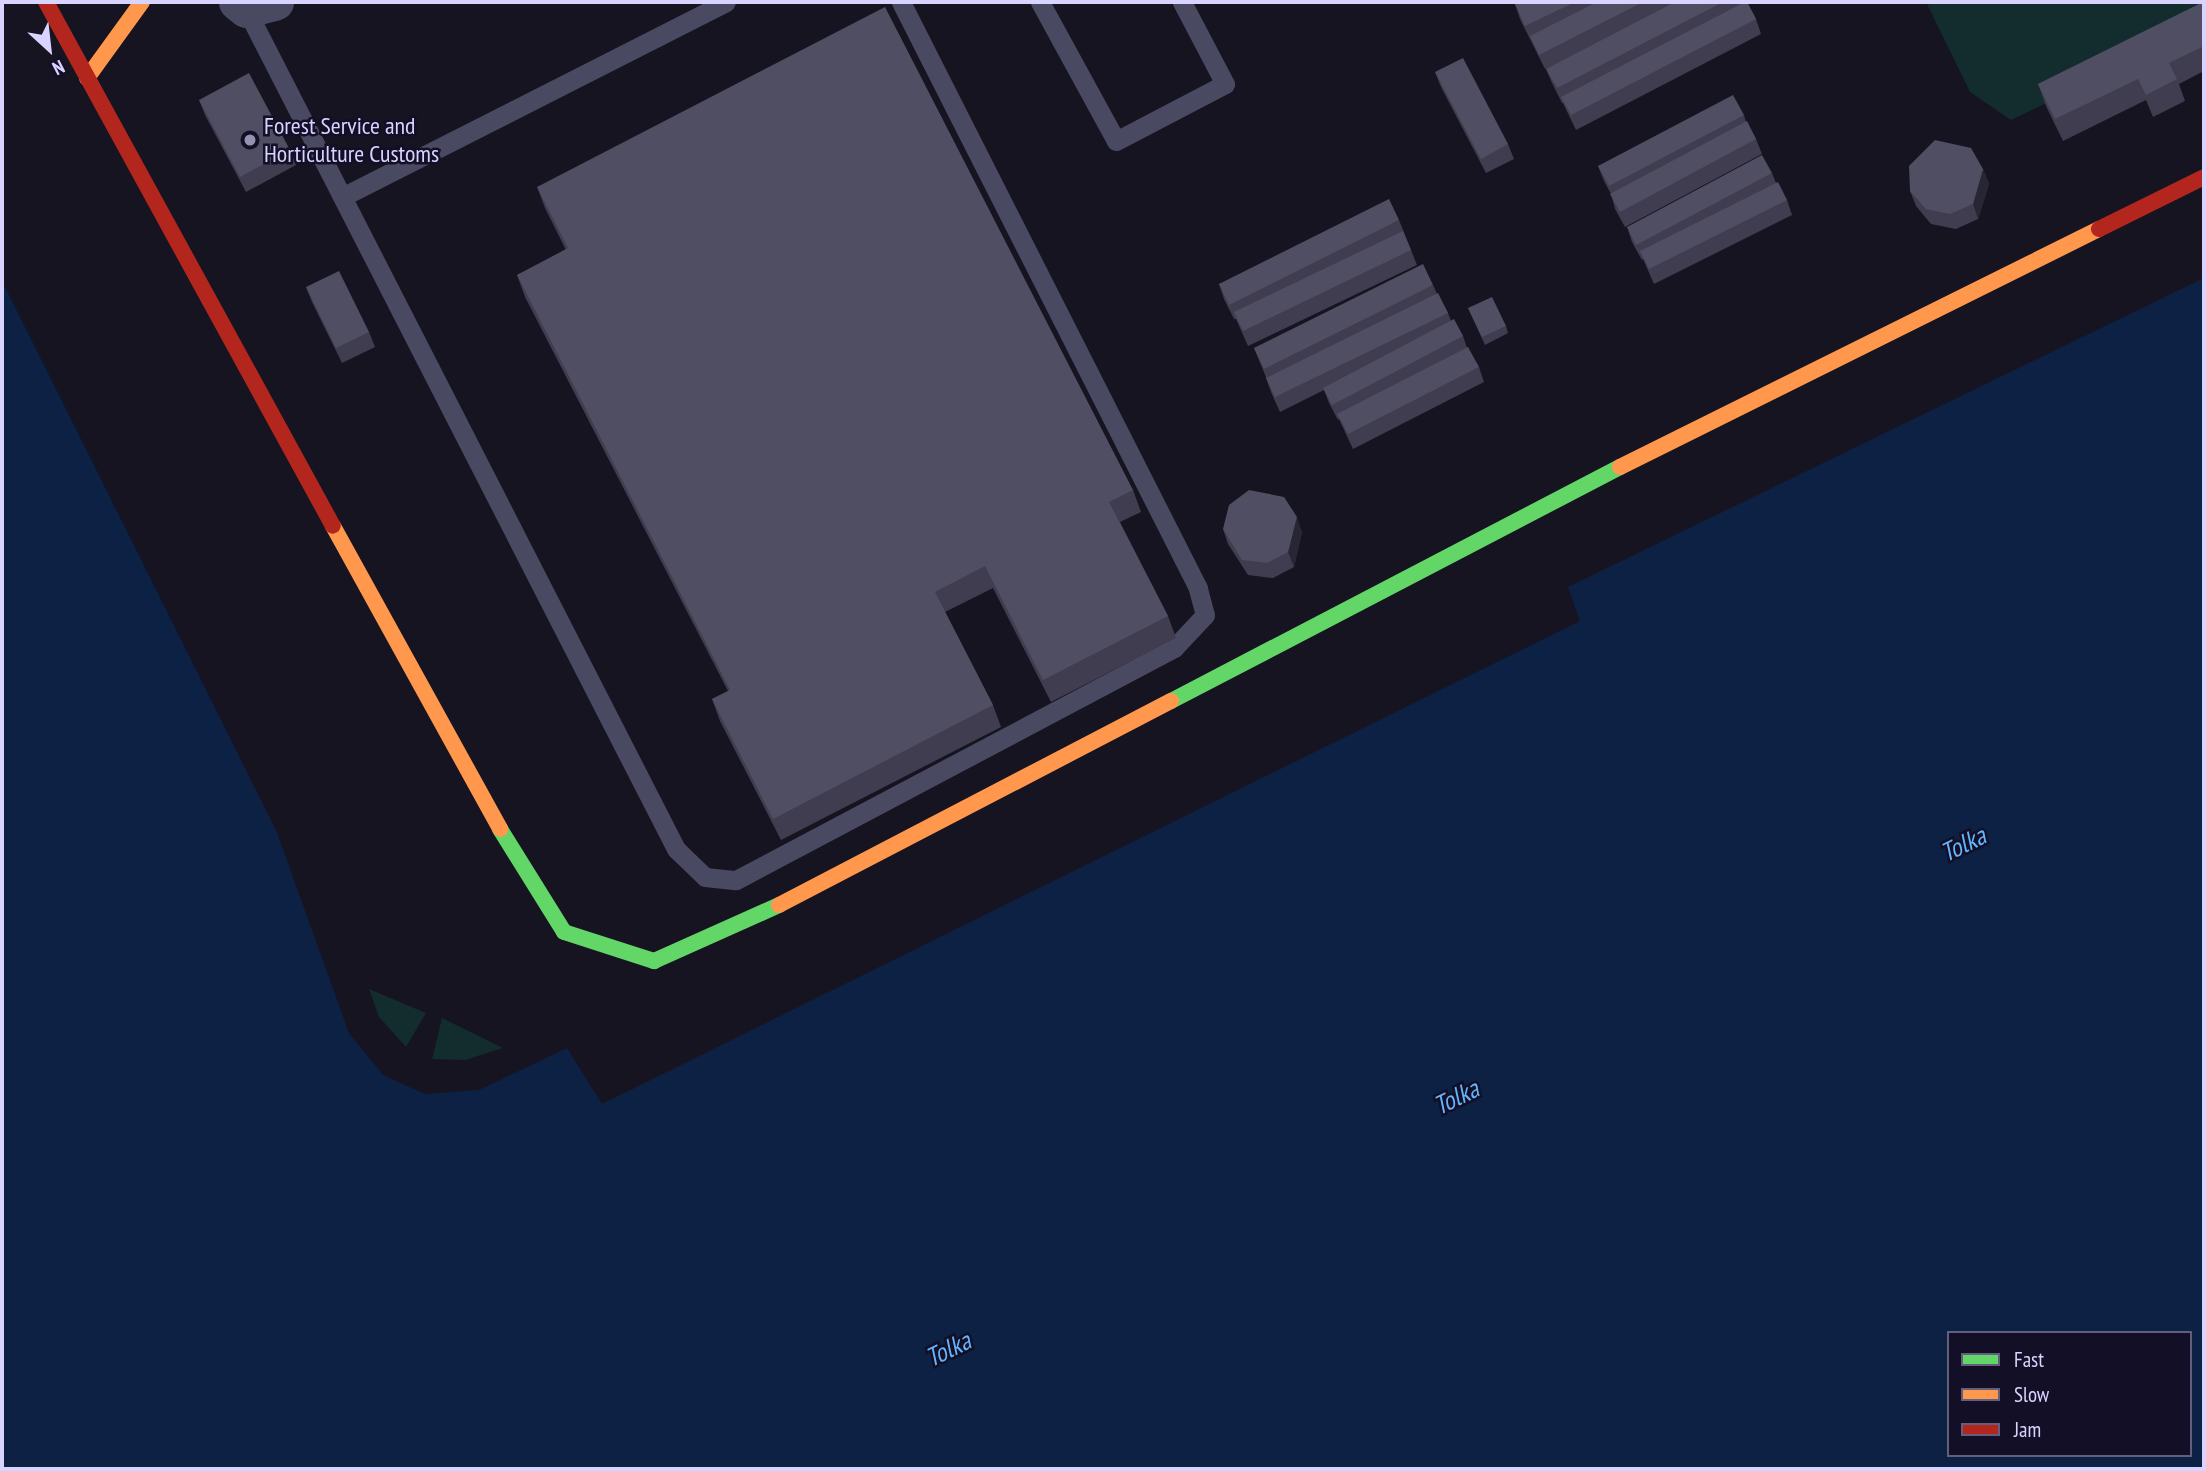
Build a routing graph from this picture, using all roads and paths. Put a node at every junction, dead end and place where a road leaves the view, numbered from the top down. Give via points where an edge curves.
1 (46, 2) edge
2 (142, 2) edge
3 (726, 2) edge
4 (901, 2) edge
5 (1040, 2) edge
6 (1181, 2) edge
7 (252, 4) edge
8 (87, 78) junction
9 (2204, 177) edge
10 (344, 196) junction

1 - 8 street
2 - 8 street
3 - 10 lane
4 - 10 lane via 1198,588 1205,615 1174,648 736,880 705,877 676,849
5 - 6 lane via 1116,141 1225,84
7 - 10 lane
8 - 9 street via 532,887 565,932 654,961 751,920 1592,480

